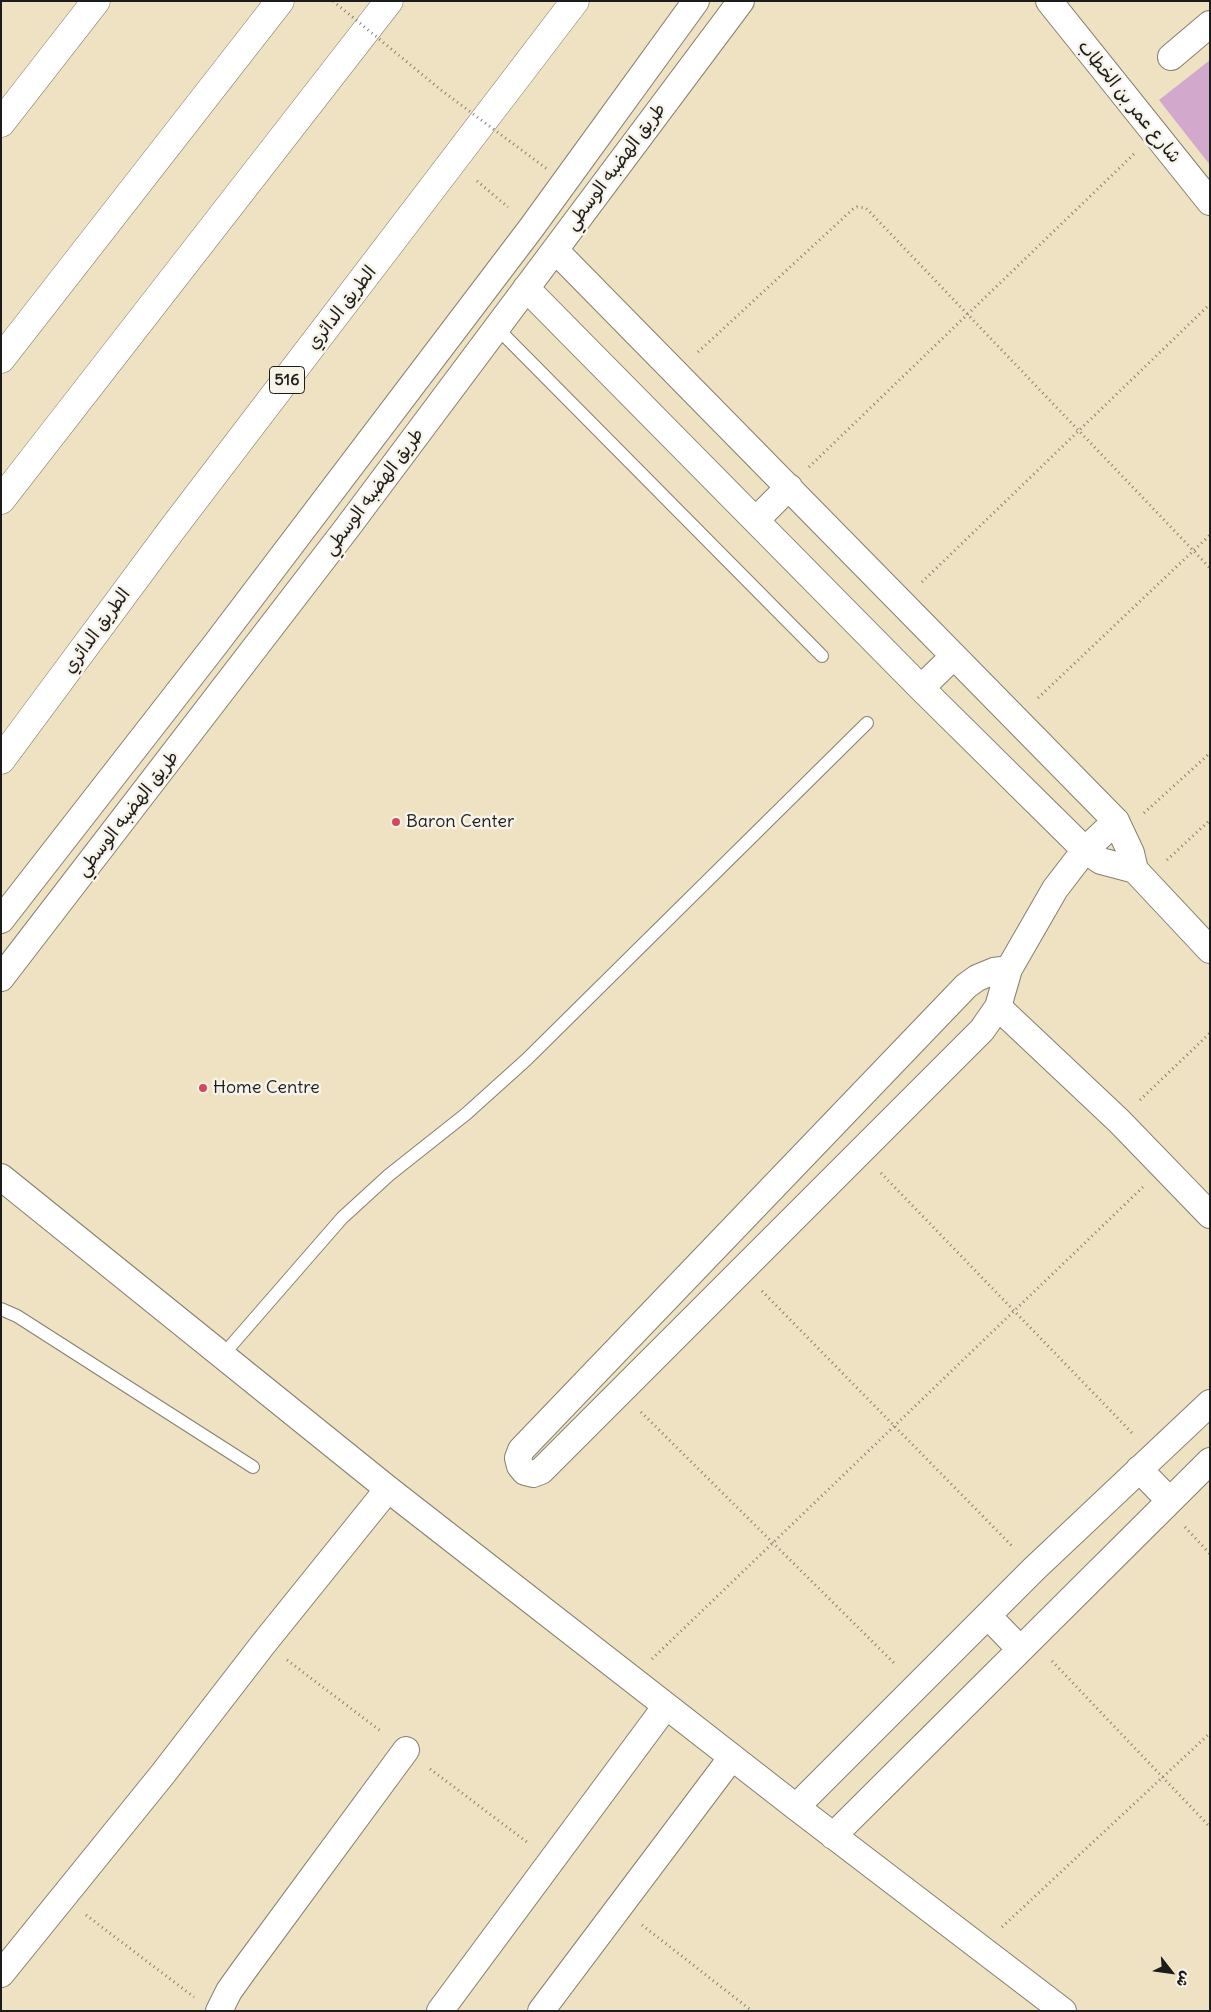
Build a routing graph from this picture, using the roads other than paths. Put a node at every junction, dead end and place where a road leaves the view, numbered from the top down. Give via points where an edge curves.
1 (96, 1) edge
2 (280, 1) edge
3 (389, 1) edge
4 (575, 1) edge
5 (696, 1) edge
6 (741, 1) edge
7 (1049, 1) edge
8 (1210, 24) edge
9 (1171, 57) dead end
10 (1, 123) edge
11 (1210, 202) edge
12 (554, 250) junction
13 (526, 288) junction
14 (497, 328) junction
15 (1, 359) edge
16 (789, 487) junction
17 (1, 500) edge
18 (756, 520) junction
19 (822, 656) dead end
20 (954, 656) junction
21 (922, 688) junction
22 (867, 723) dead end
23 (1, 760) edge
24 (1119, 827) junction
25 (1085, 850) junction
26 (1140, 875) junction
27 (1, 920) edge
28 (1210, 950) edge
29 (1009, 969) junction
30 (1, 978) edge
31 (998, 1007) junction
32 (1, 1177) edge
33 (1210, 1215) edge
34 (1, 1308) edge
35 (222, 1356) junction
36 (1210, 1403) edge
37 (1210, 1461) edge
38 (1146, 1462) junction
39 (253, 1467) dead end
40 (388, 1489) junction
41 (1169, 1500) junction
42 (988, 1616) junction
43 (1025, 1644) junction
44 (666, 1706) junction
45 (406, 1750) dead end
46 (732, 1757) junction
47 (796, 1808) junction
48 (832, 1836) junction
49 (1, 1974) edge
50 (208, 2005) edge
51 (440, 2011) edge
52 (541, 2011) edge
53 (1063, 2011) edge

1 - 10 highway
2 - 15 highway
3 - 17 highway
4 - 23 highway, الطريق الدائري / 516 via 173,528
5 - 27 street, طريق الهضبه الوسطي via 532,227 215,645
6 - 12 street, طريق الهضبه الوسطي
7 - 11 street, شارع عمر بن الخطاب
8 - 9 street
12 - 13 street, طريق الهضبه الوسطي
12 - 16 street
13 - 14 street, طريق الهضبه الوسطي
13 - 18 street
14 - 19 lane
14 - 30 street, طريق الهضبه الوسطي
16 - 18 street
16 - 20 street
18 - 21 street
20 - 21 street
20 - 24 street
21 - 25 street
22 - 35 lane via 526,1060 342,1218
24 - 25 street
24 - 26 street
25 - 26 street via 1101,861
25 - 29 street via 1055,889
26 - 28 street
29 - 31 street
29 - 31 street via 977,978 966,986 521,1450 518,1458 525,1472 534,1474 541,1471 982,1030
31 - 33 street via 1119,1121
32 - 35 street
34 - 39 lane
35 - 40 street
36 - 38 street
37 - 41 street
38 - 41 street
38 - 42 street
40 - 44 street
40 - 49 street
41 - 43 street
42 - 43 street
42 - 47 street
43 - 48 street
44 - 46 street
44 - 51 street
45 - 50 street via 229,1991
46 - 47 street
46 - 52 street
47 - 48 street
48 - 53 street

